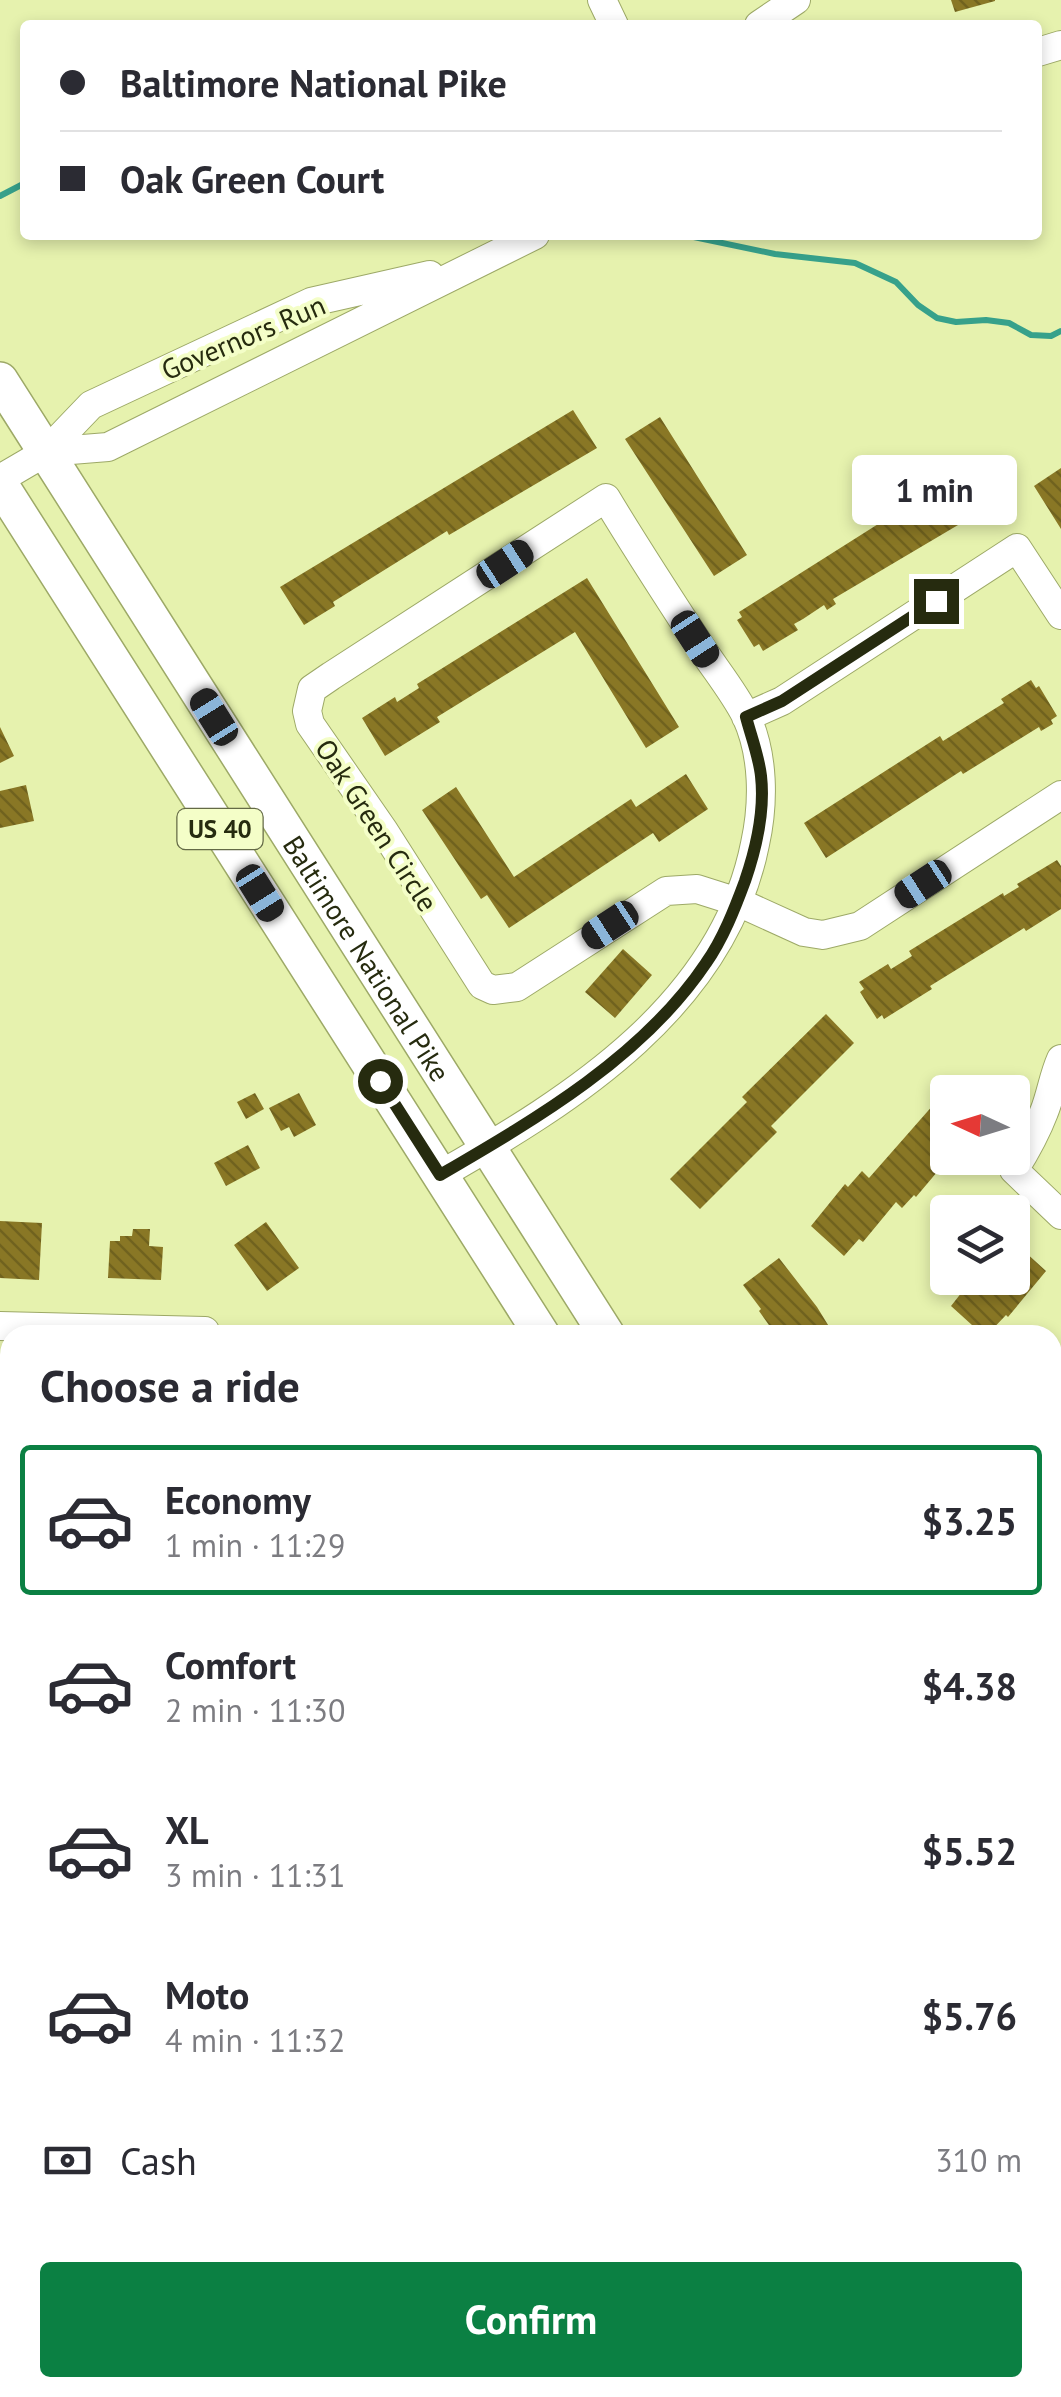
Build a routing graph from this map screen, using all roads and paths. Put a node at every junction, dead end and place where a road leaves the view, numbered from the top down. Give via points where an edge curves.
1 (796, 0) edge
2 (766, 20) edge
3 (524, 240) edge
4 (464, 268) junction
5 (0, 380) edge
6 (46, 452) junction
7 (3, 493) edge
8 (1061, 615) edge
9 (746, 717) junction
10 (1055, 798) edge
11 (738, 902) junction
12 (1061, 1059) edge
13 (488, 1148) junction
14 (440, 1175) junction
15 (1061, 1216) edge
16 (536, 1325) edge
17 (601, 1325) edge

1 - 2 street
3 - 4 street, Governors Run
4 - 6 street, Governors Run via 108,447
4 - 6 street, Governors Run via 311,302 91,405
5 - 6 main road, Baltimore National Pike / US 40
6 - 7 street, Governors Run
6 - 13 main road, Baltimore National Pike / US 40
7 - 14 main road, Baltimore National Pike / US 40
8 - 9 street via 1017,548 782,701
9 - 11 street, Oak Green Circle via 761,777 760,822
9 - 11 street, Oak Green Circle via 606,498 312,689 306,711 472,972 492,990 517,987 666,891 698,890
10 - 11 street via 860,926 823,935 804,932
11 - 13 street, Oak Green Circle via 709,959 655,1024
12 - 15 street via 1030,1146 1014,1170
13 - 14 street, Oak Green Circle
13 - 17 main road, Baltimore National Pike / US 40
14 - 16 main road, Baltimore National Pike / US 40

